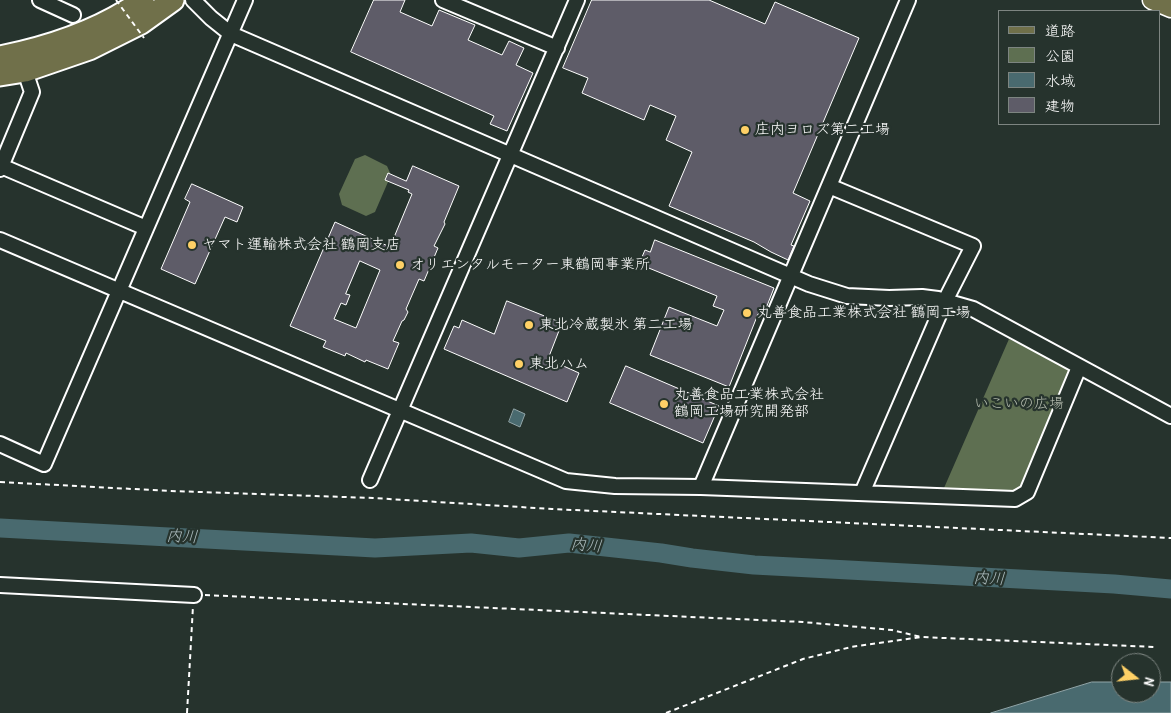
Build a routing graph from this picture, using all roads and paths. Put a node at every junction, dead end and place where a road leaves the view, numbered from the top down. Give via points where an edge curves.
1 (40, 0) edge
2 (116, 0) edge
3 (143, 0) edge
4 (173, 0) edge
5 (193, 0) edge
6 (245, 0) edge
7 (443, 0) edge
8 (577, 0) edge
9 (908, 0) edge
10 (1152, 0) edge
11 (1171, 8) edge
12 (73, 15) dead end
13 (231, 34) junction
14 (144, 38) dead end
15 (556, 48) junction
16 (0, 57) edge
17 (25, 71) junction
18 (0, 75) edge
19 (511, 156) junction
20 (1, 167) edge
21 (829, 186) junction
22 (146, 228) junction
23 (0, 240) edge
24 (791, 276) junction
25 (119, 291) junction
26 (945, 300) junction
27 (1079, 367) junction
28 (401, 412) junction
29 (1171, 416) edge
30 (0, 444) edge
31 (370, 480) dead end
32 (0, 482) edge
33 (701, 487) junction
34 (862, 493) junction
35 (1171, 538) edge
36 (0, 585) edge
37 (194, 595) junction
38 (921, 637) junction
39 (1156, 647) dead end
40 (187, 713) edge
41 (666, 713) edge

1 - 12 street
2 - 14 path, bridge
3 - 16 highway via 128,11 78,35
4 - 17 highway via 141,23 89,50
5 - 13 street
6 - 13 street
7 - 15 street
8 - 15 street
9 - 21 street
10 - 11 main road
13 - 19 street
13 - 22 street
15 - 19 street
17 - 18 highway
17 - 20 street via 32,92
19 - 24 street
19 - 28 street
20 - 22 street
21 - 24 street
21 - 26 street via 973,246
22 - 25 street
23 - 25 street
24 - 26 street via 847,296 922,296
24 - 33 street
25 - 28 street
25 - 30 street via 44,464
26 - 27 street via 979,312
26 - 34 street
27 - 29 street
27 - 34 street via 1027,492 1022,496 1004,499
28 - 31 street
28 - 33 street via 566,481 615,486
32 - 35 path
33 - 34 street
36 - 37 street
37 - 38 path via 803,622 892,630
37 - 40 path
38 - 39 path
38 - 41 path via 851,647 803,659

